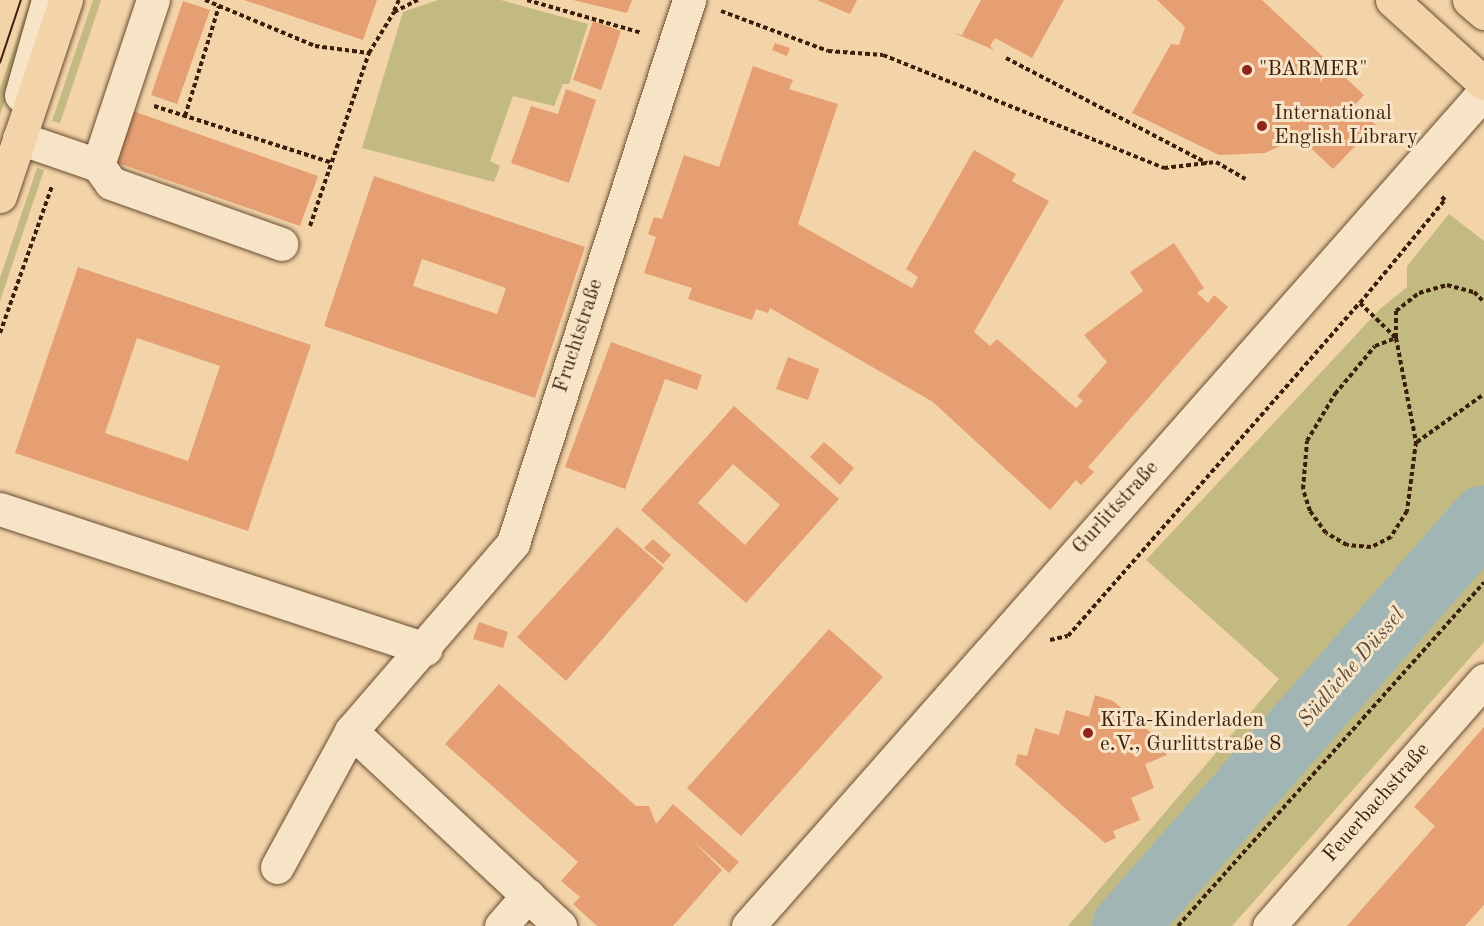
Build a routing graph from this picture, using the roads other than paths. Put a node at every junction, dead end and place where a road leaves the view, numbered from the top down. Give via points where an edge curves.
1 (48, 0) edge
2 (66, 0) edge
3 (153, 0) edge
4 (1392, 0) edge
5 (1469, 0) edge
6 (701, 4) edge
7 (1484, 13) edge
8 (1484, 83) edge
9 (1484, 92) edge
10 (21, 134) junction
11 (98, 165) junction
12 (0, 196) edge
13 (295, 237) road end
14 (0, 509) edge
15 (426, 649) junction
16 (1484, 680) edge
17 (351, 731) junction
18 (277, 867) dead end
19 (528, 895) junction
20 (501, 926) edge
21 (560, 926) edge
22 (748, 926) edge
23 (1269, 926) edge

1 - 10 street via 21,92
2 - 10 main road
3 - 11 street
4 - 8 main road
5 - 7 main road
6 - 15 street, Fruchtstraße via 674,44 513,543
9 - 22 street, Gurlittstraße
10 - 11 street
10 - 12 main road
11 - 13 street via 111,183
14 - 15 street
15 - 17 street, Fruchtstraße
16 - 23 street, Feuerbachstraße
17 - 18 street, Fruchtstraße
17 - 19 street
19 - 20 street
19 - 21 street

